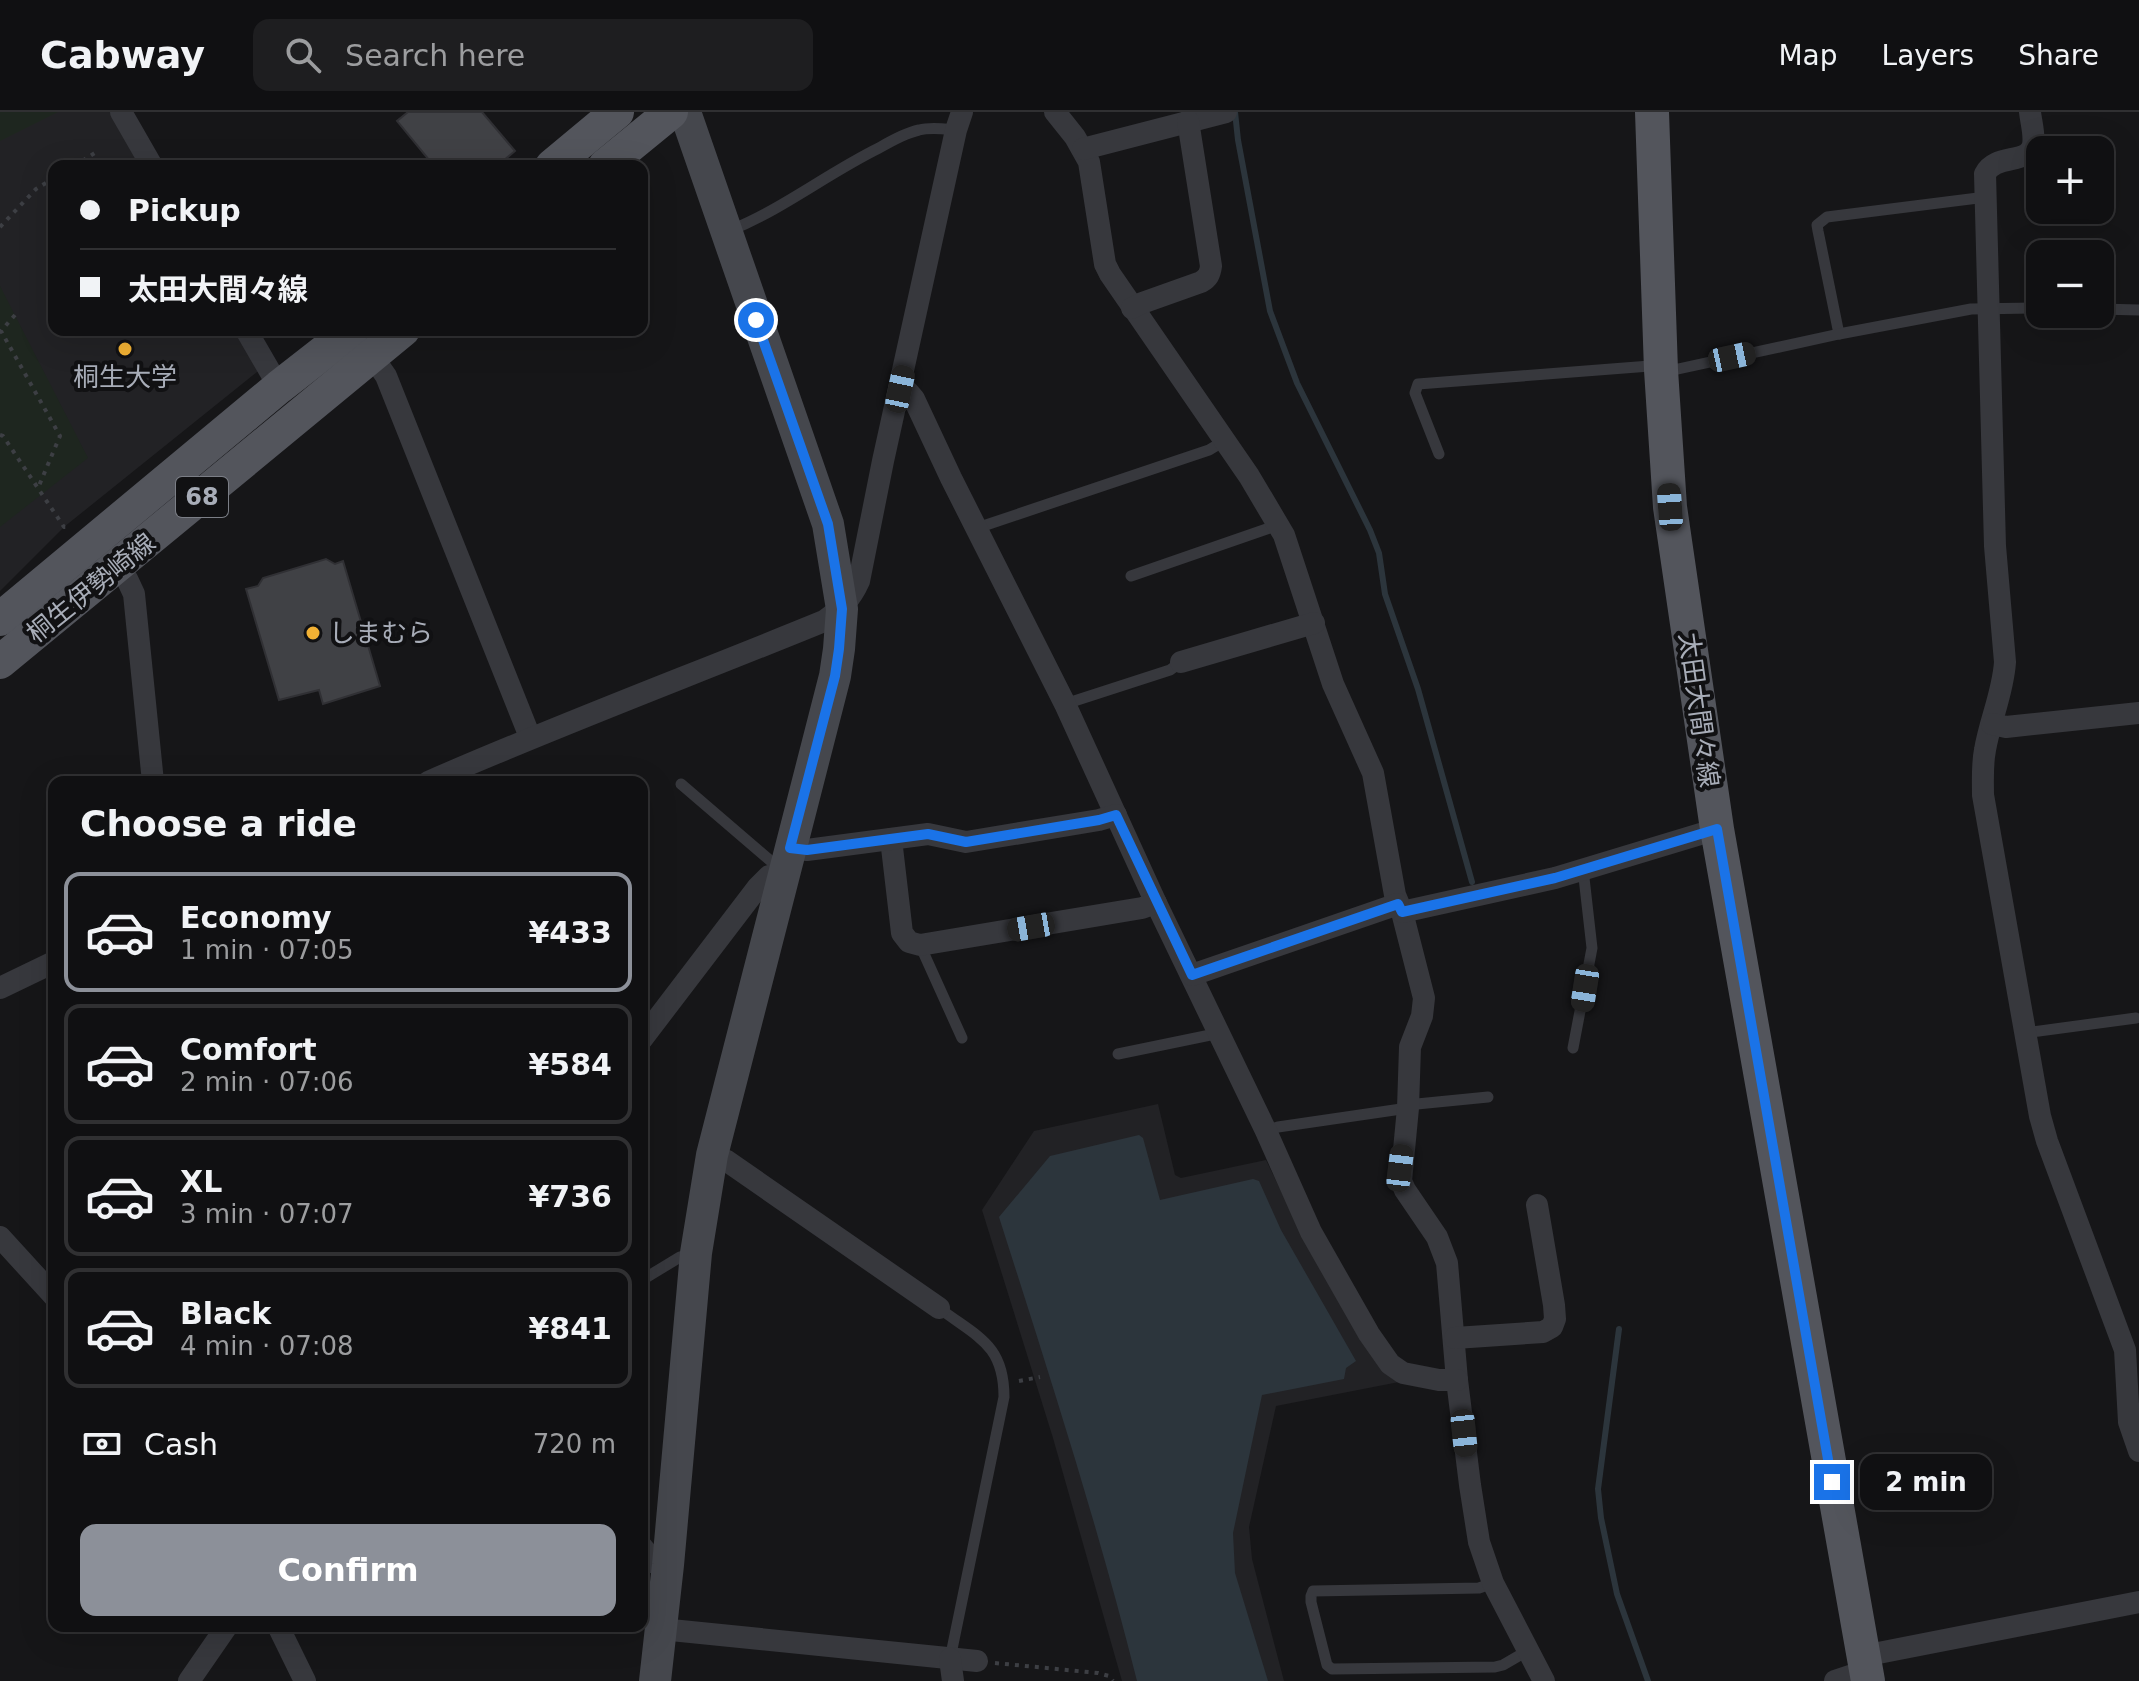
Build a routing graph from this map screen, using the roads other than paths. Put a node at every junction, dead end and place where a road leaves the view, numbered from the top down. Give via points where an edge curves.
1 (121, 112) edge
2 (617, 112) edge
3 (671, 112) edge
4 (685, 112) edge
5 (1055, 112) edge
6 (1226, 112) edge
7 (1652, 112) edge
8 (2030, 112) edge
9 (959, 121) edge
10 (1188, 121) junction
11 (1083, 149) junction
12 (149, 160) edge
13 (559, 160) edge
14 (612, 160) edge
15 (1986, 197) junction
16 (725, 232) junction
17 (1132, 308) junction
18 (1988, 308) junction
19 (2026, 308) edge
20 (2114, 309) edge
21 (2139, 310) edge
22 (1839, 334) junction
23 (249, 336) edge
24 (384, 336) edge
25 (362, 343) edge
26 (1661, 370) junction
27 (279, 387) junction
28 (900, 389) junction
29 (1224, 441) junction
30 (1439, 454) dead end
31 (1278, 525) junction
32 (977, 528) junction
33 (85, 532) junction
34 (118, 566) junction
35 (1131, 576) dead end
36 (842, 609) junction
37 (0, 619) edge
38 (1314, 623) junction
39 (0, 662) edge
40 (1181, 662) joint
41 (1065, 704) junction
42 (2139, 713) edge
43 (1992, 724) junction
44 (530, 737) junction
45 (152, 776) edge
46 (442, 776) edge
47 (681, 784) dead end
48 (1116, 815) junction
49 (1717, 829) junction
50 (891, 839) junction
51 (787, 860) junction
52 (1583, 869) junction
53 (1156, 903) junction
54 (1400, 908) junction
55 (920, 945) junction
56 (48, 965) edge
57 (1192, 975) junction
58 (0, 988) edge
59 (2136, 1018) dead end
60 (648, 1031) edge
61 (1220, 1033) junction
62 (2025, 1033) junction
63 (962, 1038) dead end
64 (1573, 1048) dead end
65 (1118, 1054) dead end
66 (1488, 1097) dead end
67 (1408, 1108) junction
68 (1266, 1131) junction
69 (712, 1155) junction
70 (1537, 1205) dead end
71 (0, 1237) edge
72 (696, 1253) junction
73 (648, 1276) edge
74 (48, 1289) edge
75 (939, 1308) joint
76 (1455, 1338) junction
77 (1457, 1380) junction
78 (2139, 1451) edge
79 (648, 1554) edge
80 (668, 1565) junction
81 (1493, 1583) junction
82 (2139, 1602) edge
83 (661, 1629) junction
84 (223, 1632) edge
85 (281, 1632) edge
86 (1527, 1651) junction
87 (977, 1661) road end
88 (951, 1670) edge
89 (1858, 1672) edge
90 (189, 1681) edge
91 (305, 1681) edge
92 (655, 1681) edge
93 (1544, 1681) edge

1 - 12 street
2 - 13 main road
3 - 14 main road
4 - 16 street
5 - 11 street
6 - 10 street
7 - 26 main road, 太田大間々線
8 - 15 street via 2033,146 2024,156 1988,168
9 - 16 lane via 905,135
9 - 28 street
10 - 11 street
10 - 17 street via 1210,273 1201,282
11 - 17 street via 1105,264
15 - 18 street
15 - 22 lane via 1822,220 1817,225
16 - 36 street via 828,524
17 - 29 street
18 - 19 lane
18 - 22 lane
18 - 43 street via 1995,546 2005,662
20 - 21 lane
22 - 26 lane
23 - 27 street
24 - 25 main road, 桐生伊勢崎線 / 68
25 - 27 main road, 桐生伊勢崎線 / 68
25 - 34 main road, 桐生伊勢崎線 / 68
25 - 44 street via 386,376
26 - 30 lane via 1650,366 1418,384 1415,393
26 - 49 main road, 太田大間々線 via 1670,507
27 - 33 main road, 桐生伊勢崎線 / 68
28 - 32 street via 914,399
28 - 36 street via 859,581
29 - 31 street
29 - 32 lane
31 - 35 lane
31 - 38 street
32 - 41 street
33 - 34 street
33 - 37 main road, 桐生伊勢崎線 / 68
34 - 39 main road, 桐生伊勢崎線 / 68
34 - 45 street via 134,594
36 - 44 street via 824,621
36 - 51 street via 835,676
38 - 40 street
38 - 54 street via 1333,684 1373,773
40 - 41 lane
41 - 48 street
42 - 43 street via 2006,727
43 - 62 street via 1982,766 1983,795
44 - 46 street
47 - 51 lane
48 - 50 street via 966,842 928,834
48 - 53 street
49 - 52 street
49 - 89 main road, 太田大間々線
50 - 51 street via 807,850
50 - 55 street via 902,933
51 - 60 street via 758,887
51 - 69 street
52 - 54 street
52 - 64 lane via 1592,948
53 - 55 street
53 - 57 street
54 - 57 street
54 - 67 street via 1424,998 1410,1047
55 - 63 lane
56 - 58 street
57 - 61 street
59 - 62 lane
61 - 65 lane
61 - 68 street
62 - 78 street via 2047,1141 2125,1350 2129,1422
66 - 67 lane
67 - 68 lane
67 - 76 street via 1401,1181 1443,1248
68 - 77 street via 1311,1232 1384,1357 1403,1373
69 - 72 street
69 - 75 street
70 - 76 street via 1554,1305 1552,1327
71 - 74 street
72 - 73 lane
72 - 80 street
75 - 88 lane via 991,1347 1004,1383
76 - 77 street
77 - 81 street via 1475,1522
79 - 80 street via 655,1563
80 - 83 street
81 - 86 street
81 - 86 lane via 1479,1588 1313,1591 1311,1602 1327,1665 1495,1667
82 - 89 street
83 - 88 street
83 - 92 street
84 - 90 street
85 - 91 street
86 - 93 street
87 - 88 street

